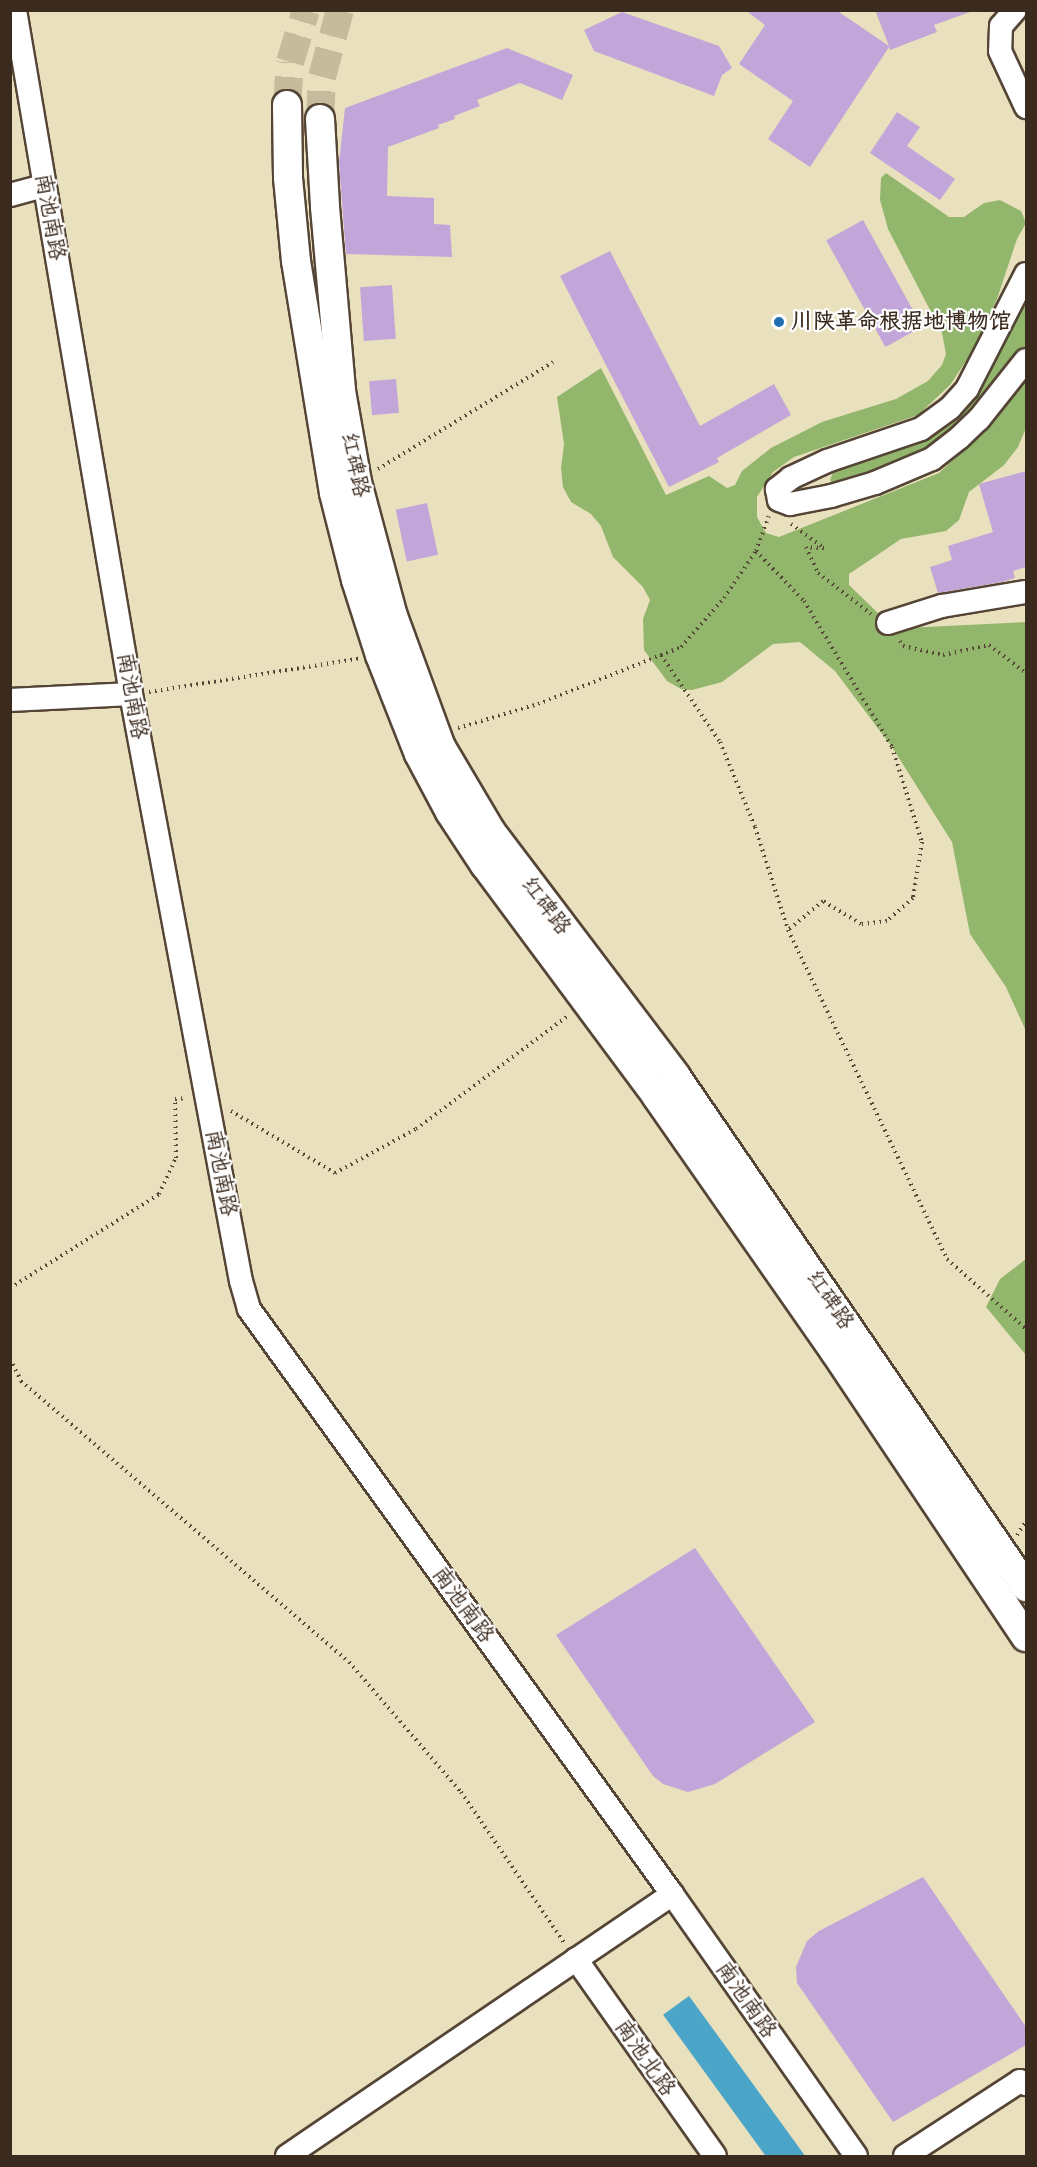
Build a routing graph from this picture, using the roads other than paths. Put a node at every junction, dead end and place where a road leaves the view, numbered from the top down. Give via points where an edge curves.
1 (15, 10) edge
2 (1015, 10) edge
3 (287, 105) tunnel mouth
4 (1026, 107) edge
5 (320, 119) tunnel mouth
6 (45, 186) junction
7 (10, 195) edge
8 (1026, 274) edge
9 (1026, 360) edge
10 (1026, 592) edge
11 (888, 623) dead end
12 (131, 694) junction
13 (10, 700) edge
14 (1026, 1587) edge
15 (1026, 1637) edge
16 (672, 1894) junction
17 (576, 1959) junction
18 (1026, 2084) edge
19 (287, 2157) edge
20 (715, 2157) edge
21 (856, 2157) edge
22 (905, 2157) edge

1 - 6 street, 南池南路
2 - 4 street via 1001,26 1000,51
3 - 15 main road via 288,178 296,261 334,493 380,655 419,754 450,812 657,1096
5 - 14 main road, 红碑路 via 341,391 357,482 393,616 438,737 490,830 681,1084
6 - 7 street
6 - 12 street, 南池南路
8 - 9 street via 967,389 950,408 921,429 826,461 791,478 777,489 779,500 790,504 831,496 932,459 979,419
10 - 11 street via 942,606
12 - 13 street
12 - 16 street, 南池南路 via 249,1309
16 - 17 street
16 - 21 street, 南池南路
17 - 19 street
17 - 20 street, 南池北路
18 - 22 street via 1020,2081

